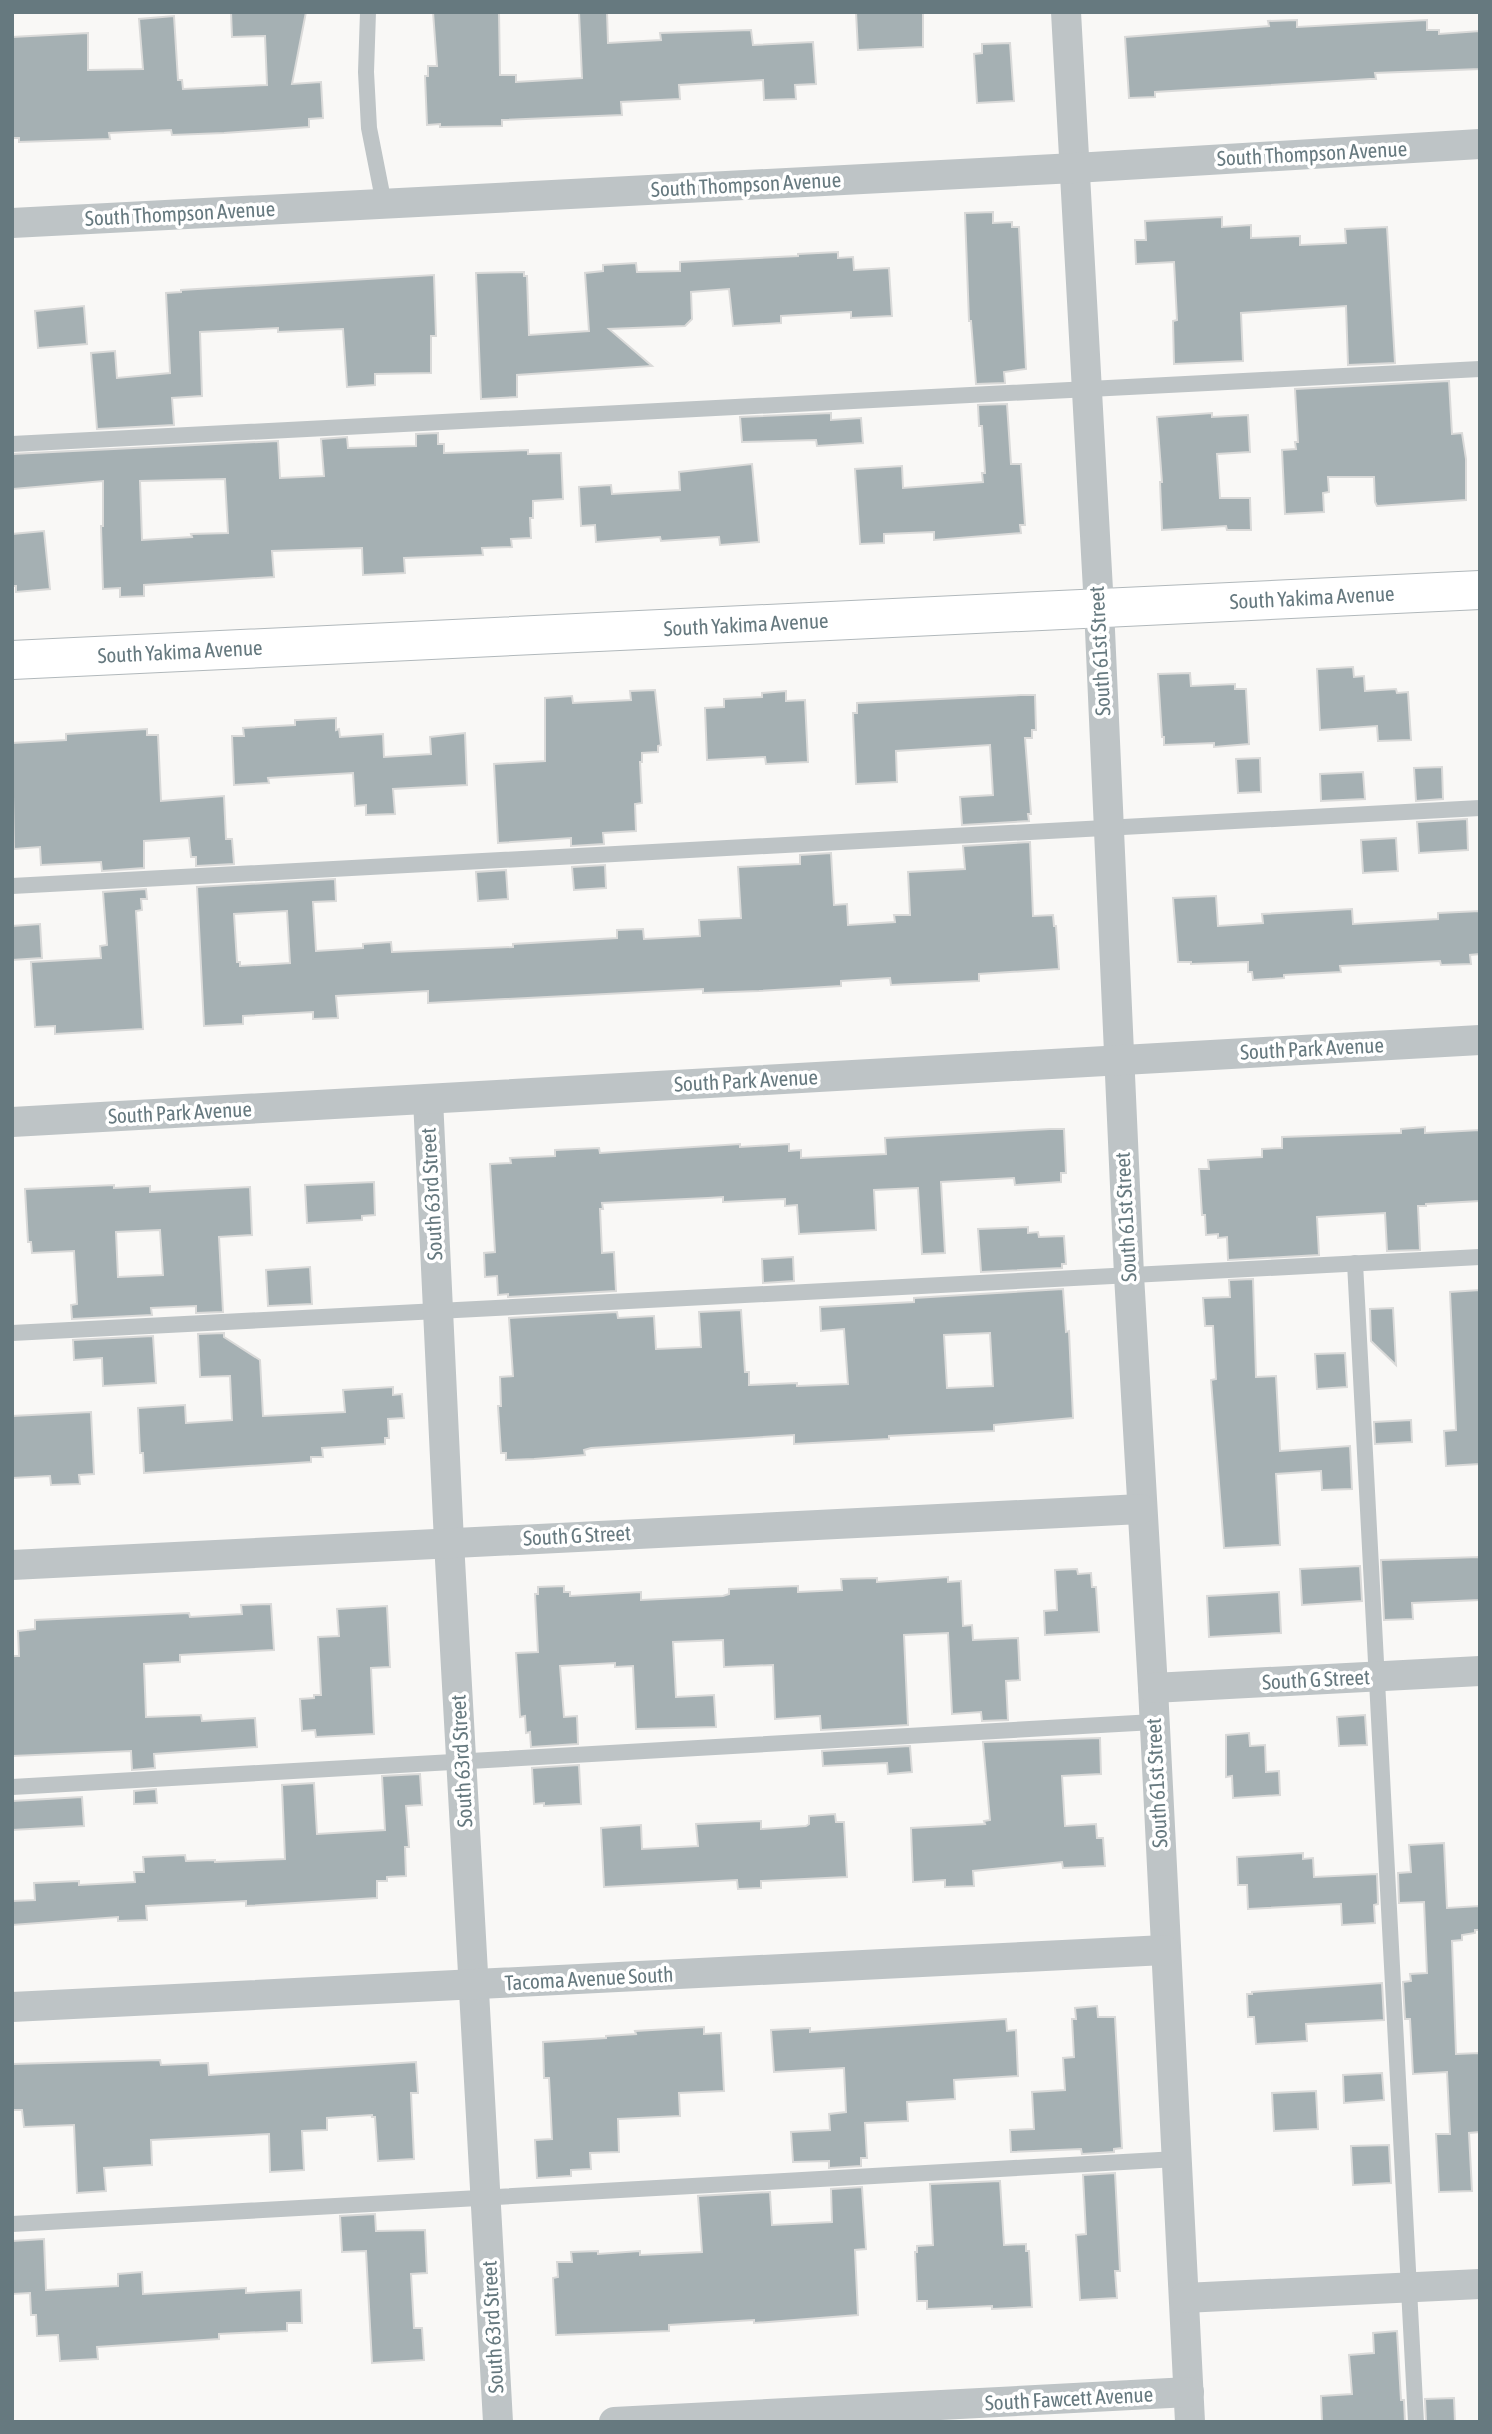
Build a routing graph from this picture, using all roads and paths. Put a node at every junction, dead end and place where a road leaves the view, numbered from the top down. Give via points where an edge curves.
1 (368, 12) edge
2 (1066, 12) edge
3 (1480, 144) edge
4 (1075, 168) junction
5 (384, 204) junction
6 (12, 223) edge
7 (1480, 369) edge
8 (1087, 389) junction
9 (12, 444) edge
10 (1480, 590) edge
11 (1098, 608) junction
12 (12, 660) edge
13 (1480, 808) edge
14 (1108, 828) junction
15 (12, 886) edge
16 (1480, 1040) edge
17 (1118, 1060) junction
18 (428, 1099) junction
19 (12, 1122) edge
20 (1480, 1257) edge
21 (1356, 1263) junction
22 (1129, 1275) junction
23 (438, 1311) junction
24 (12, 1333) edge
25 (1141, 1509) junction
26 (449, 1542) junction
27 (12, 1565) edge
28 (1480, 1671) edge
29 (1378, 1677) junction
30 (1153, 1688) junction
31 (1154, 1722) junction
32 (462, 1761) junction
33 (12, 1787) edge
34 (1165, 1950) junction
35 (474, 1985) junction
36 (12, 2007) edge
37 (1177, 2159) junction
38 (486, 2197) junction
39 (12, 2224) edge
40 (1480, 2284) edge
41 (1410, 2288) junction
42 (1184, 2298) junction
43 (1189, 2392) junction
44 (498, 2422) edge
45 (614, 2422) edge
46 (1191, 2422) edge
47 (1416, 2422) edge

1 - 5 lane via 369,128
2 - 4 street, South 61st Street
3 - 4 street, South Thompson Avenue
4 - 5 street, South Thompson Avenue
4 - 8 street, South 61st Street
5 - 6 street, South Thompson Avenue
7 - 8 lane
8 - 9 lane
8 - 11 street, South 61st Street
10 - 11 main road, South Yakima Avenue
11 - 12 main road, South Yakima Avenue
11 - 14 street, South 61st Street
13 - 14 lane
14 - 15 lane
14 - 17 street, South 61st Street
16 - 17 street, South Park Avenue
17 - 18 street, South Park Avenue
17 - 22 street, South 61st Street
18 - 19 street, South Park Avenue
18 - 23 street, South 63rd Street
20 - 21 lane
21 - 22 lane
21 - 29 lane
22 - 23 lane
22 - 25 street, South 61st Street
23 - 24 lane
23 - 26 street, South 63rd Street
25 - 26 street, South G Street
25 - 30 street, South 61st Street
26 - 27 street, South G Street
26 - 32 street, South 63rd Street
28 - 29 street, South G Street
29 - 30 street, South G Street
29 - 41 lane
30 - 31 street, South 61st Street
31 - 32 lane
31 - 34 street, South 61st Street
32 - 33 lane
32 - 35 street, South 63rd Street
34 - 35 street, Tacoma Avenue South
34 - 37 street, South 61st Street
35 - 36 street, Tacoma Avenue South
35 - 38 street, South 63rd Street
37 - 38 lane
37 - 42 street, South 61st Street
38 - 39 lane
38 - 44 street, South 63rd Street
40 - 41 street
41 - 42 street
41 - 47 lane
42 - 43 street, South 61st Street
43 - 45 street, South Fawcett Avenue
43 - 46 street, South 61st Street

